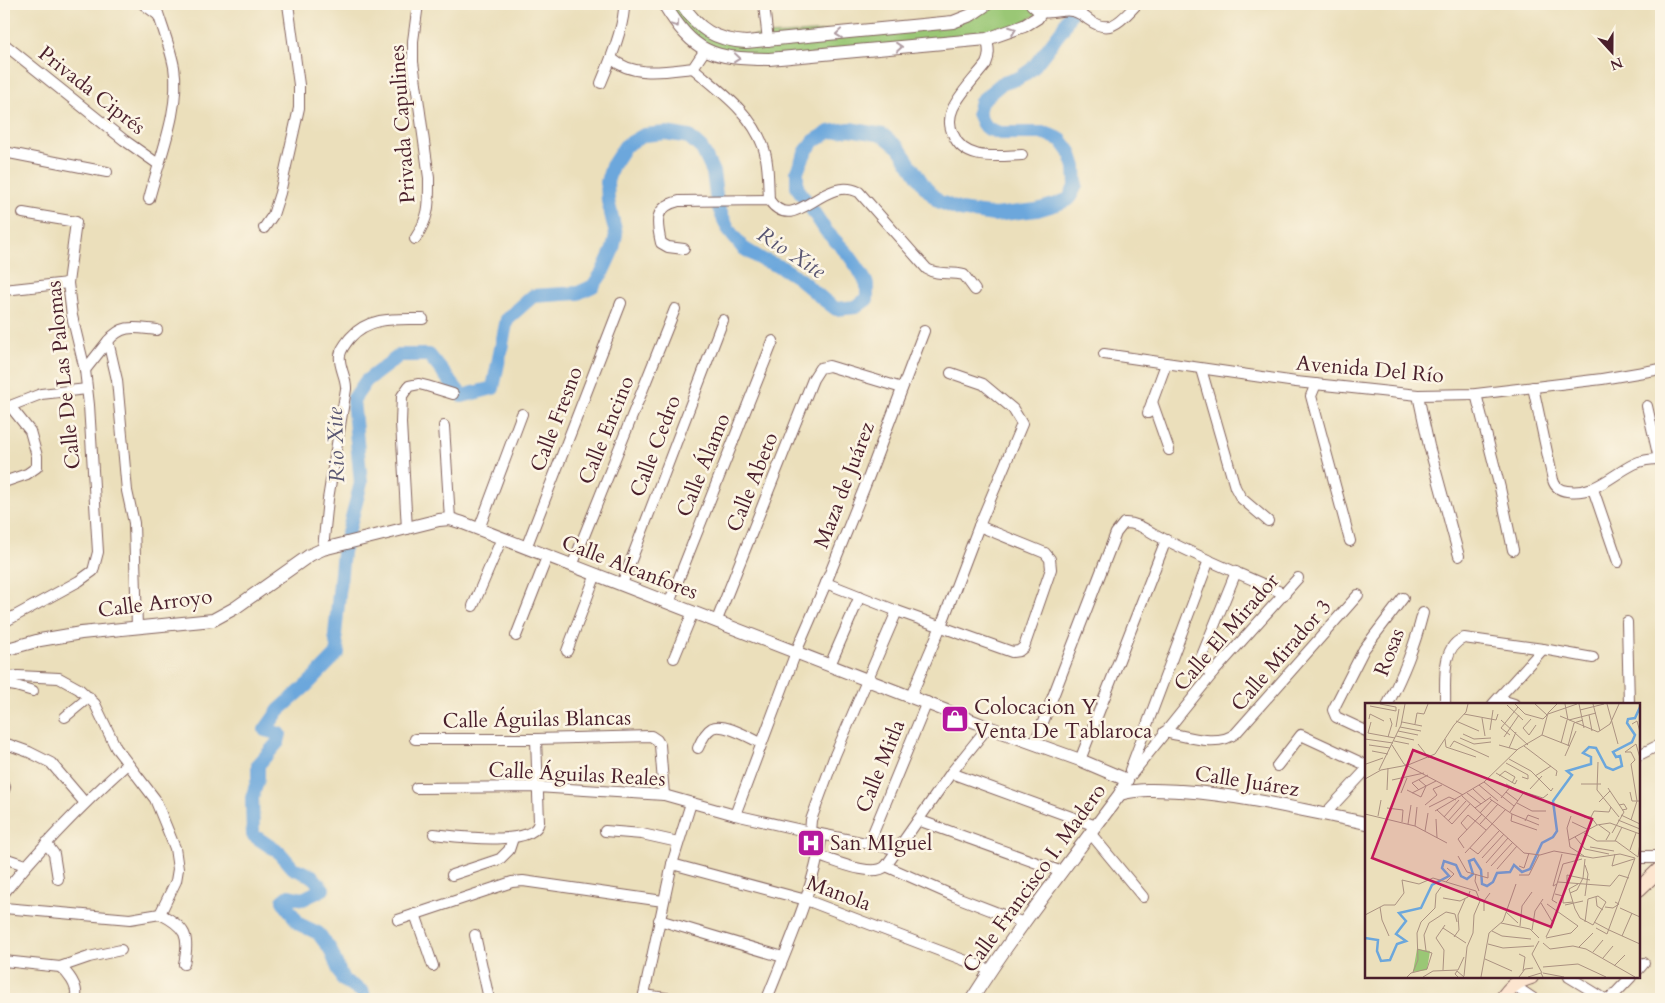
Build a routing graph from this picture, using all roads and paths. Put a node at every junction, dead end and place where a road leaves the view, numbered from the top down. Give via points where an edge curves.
1 (143, 4) edge
2 (155, 4) edge
3 (288, 4) edge
4 (418, 4) edge
5 (624, 4) edge
6 (664, 4) edge
7 (682, 4) edge
8 (764, 4) edge
9 (987, 4) edge
10 (1137, 4) edge
11 (1037, 8) edge
12 (158, 15) junction
13 (964, 18) junction
14 (983, 39) junction
15 (768, 41) junction
16 (4, 44) edge
17 (705, 50) junction
18 (612, 58) junction
19 (693, 68) junction
20 (601, 83) dead end
21 (4, 152) edge
22 (1022, 155) dead end
23 (158, 164) junction
24 (107, 172) dead end
25 (149, 199) dead end
26 (769, 200) junction
27 (23, 213) dead end
28 (264, 228) dead end
29 (415, 239) dead end
30 (684, 249) dead end
31 (68, 282) junction
32 (4, 290) edge
33 (975, 290) dead end
34 (622, 303) dead end
35 (675, 309) dead end
36 (423, 319) dead end
37 (723, 320) dead end
38 (157, 330) dead end
39 (924, 330) dead end
40 (108, 340) junction
41 (773, 341) dead end
42 (1104, 354) dead end
43 (1166, 364) junction
44 (1201, 369) junction
45 (1661, 369) edge
46 (85, 370) junction
47 (951, 373) dead end
48 (1316, 384) junction
49 (1533, 387) junction
50 (902, 388) junction
51 (87, 389) junction
52 (453, 394) dead end
53 (1476, 394) junction
54 (1418, 395) junction
55 (1152, 402) junction
56 (1647, 406) dead end
57 (7, 407) edge
58 (1148, 413) dead end
59 (522, 414) dead end
60 (444, 426) dead end
61 (1169, 450) dead end
62 (1660, 459) edge
63 (4, 482) edge
64 (1593, 489) junction
65 (450, 519) junction
66 (1268, 521) dead end
67 (979, 526) junction
68 (407, 529) junction
69 (480, 529) junction
70 (502, 538) junction
71 (1166, 540) junction
72 (1350, 542) dead end
73 (327, 547) junction
74 (526, 548) junction
75 (1513, 550) dead end
76 (1458, 556) dead end
77 (547, 557) junction
78 (1209, 560) junction
79 (1618, 562) dead end
80 (572, 566) junction
81 (1236, 572) junction
82 (596, 574) junction
83 (1298, 578) dead end
84 (826, 583) junction
85 (622, 584) junction
86 (1285, 594) junction
87 (1358, 595) dead end
88 (860, 596) junction
89 (1403, 598) dead end
90 (669, 603) junction
91 (473, 606) dead end
92 (897, 611) junction
93 (693, 612) junction
94 (1423, 613) dead end
95 (716, 620) junction
96 (4, 622) edge
97 (1627, 622) dead end
98 (941, 626) junction
99 (137, 628) junction
100 (516, 636) dead end
101 (1543, 649) junction
102 (4, 650) edge
103 (567, 651) dead end
104 (796, 652) junction
105 (674, 658) dead end
106 (1593, 658) dead end
107 (830, 665) junction
108 (1214, 673) junction
109 (4, 678) edge
110 (868, 680) junction
111 (4, 684) edge
112 (33, 691) dead end
113 (911, 696) junction
114 (89, 697) junction
115 (927, 702) junction
116 (1495, 702) edge
117 (1388, 703) edge
118 (1445, 703) edge
119 (1629, 703) edge
120 (65, 717) dead end
121 (988, 727) junction
122 (1365, 731) edge
123 (1164, 732) junction
124 (415, 739) dead end
125 (536, 739) junction
126 (4, 743) edge
127 (761, 743) junction
128 (1035, 743) junction
129 (1657, 746) edge
130 (698, 748) dead end
131 (1640, 754) edge
132 (1661, 756) edge
133 (1080, 760) junction
134 (127, 764) junction
135 (1365, 765) edge
136 (1277, 766) dead end
137 (1365, 771) edge
138 (950, 773) junction
139 (1127, 780) junction
140 (537, 787) junction
141 (416, 788) dead end
142 (1120, 794) junction
143 (664, 795) junction
144 (85, 803) junction
145 (691, 803) junction
146 (734, 815) junction
147 (1324, 815) junction
148 (918, 820) junction
149 (1365, 823) edge
150 (605, 830) dead end
151 (1094, 830) junction
152 (810, 832) junction
153 (434, 834) dead end
154 (822, 835) junction
155 (513, 838) junction
156 (678, 842) junction
157 (46, 843) junction
158 (868, 843) junction
159 (896, 849) junction
160 (819, 856) junction
161 (1640, 857) edge
162 (1661, 857) edge
163 (4, 858) edge
164 (672, 864) junction
165 (26, 865) junction
166 (886, 866) junction
167 (1661, 868) edge
168 (1062, 872) junction
169 (452, 875) dead end
170 (58, 879) dead end
171 (1640, 888) edge
172 (4, 893) edge
173 (1143, 897) dead end
174 (806, 900) junction
175 (663, 901) junction
176 (4, 908) edge
177 (160, 914) junction
178 (415, 914) junction
179 (398, 920) dead end
180 (659, 920) junction
181 (1024, 923) junction
182 (475, 936) dead end
183 (121, 950) dead end
184 (783, 957) junction
185 (4, 961) edge
186 (184, 964) dead end
187 (433, 966) dead end
188 (60, 967) junction
189 (990, 970) junction
190 (1527, 978) edge
191 (1571, 978) edge
192 (1630, 978) edge
193 (1513, 985) junction
194 (75, 996) edge
195 (644, 997) edge
196 (489, 999) edge
197 (673, 999) edge
198 (767, 999) edge
199 (972, 999) edge
200 (1502, 999) edge
201 (1534, 999) edge
202 (1605, 999) edge
203 (1610, 999) edge

1 - 12 street
2 - 12 street
3 - 28 street via 299,108 280,193 273,215
4 - 29 street, Privada Capulines via 414,62 429,178 429,207 426,221
5 - 18 street
6 -> 17 street via 682,32
7 - 15 street via 698,25 720,38
8 - 15 street
9 - 13 street
10 - 11 street via 1116,24 1106,27 1073,11 1055,14
14 -> 11 street via 1024,26 1037,18
12 - 23 street via 175,79 172,114
13 - 14 street
13 -> 15 street via 935,24
17 -> 14 street via 733,57 769,59
14 - 22 street via 989,58 952,110 951,130 955,140 970,153 981,156
16 - 23 street, Privada Ciprés
17 - 19 street
18 - 19 street via 624,67 647,72
18 - 20 street
19 - 26 street via 754,126 764,146
21 - 24 street
23 - 25 street
26 - 30 street via 679,201 667,204 660,210 658,229 661,243
26 - 33 street via 784,213 835,190 852,188 927,269 964,275
27 - 31 street, Calle De Las Palomas via 76,222
31 - 32 street
31 - 46 street, Calle De Las Palomas via 72,316
34 - 74 street, Calle Fresno
35 - 80 street, Calle Encino
36 - 73 street via 386,320 364,326 340,354 346,390 328,499
37 - 85 street, Calle Cedro
38 - 40 street via 123,329
39 - 50 street, Maza de Juárez
40 - 46 street
40 - 99 street via 117,380 125,475 134,523
41 - 90 street, Calle Álamo
42 - 43 street, Avenida Del Río
43 - 44 street, Avenida Del Río
43 - 55 street
44 - 48 street, Avenida Del Río
44 - 66 street via 1235,487 1241,498
45 - 49 street, Avenida Del Río
46 - 51 street, Calle De Las Palomas
47 - 67 street via 983,384 1013,409 1022,424
48 - 54 street, Avenida Del Río
48 - 72 street via 1311,396
49 - 53 street, Avenida Del Río
49 - 64 street via 1553,480 1558,489 1576,493
50 - 84 street, Maza de Juárez
50 - 95 street, Calle Abeto via 828,366 820,368
51 - 57 street via 41,394
51 - 96 street, Calle De Las Palomas via 98,552 93,571 79,582
52 - 68 street via 413,385 406,388 402,396 402,475
53 - 54 street, Avenida Del Río
53 - 75 street
54 - 76 street
55 - 58 street
55 - 61 street
56 - 62 street
57 - 63 street via 30,432 37,467
59 - 69 street
60 - 65 street
62 - 64 street via 1634,464
64 - 79 street
65 - 68 street, Calle Arroyo
65 - 69 street, Calle Alcanfores
67 - 98 street
67 - 98 street via 1045,553 1050,559 1051,568 1024,647 1012,652
68 - 73 street, Calle Arroyo
69 - 70 street, Calle Alcanfores
70 - 74 street, Calle Alcanfores
70 - 91 street
71 - 78 street
71 - 128 street via 1130,523 1124,523 1116,533
71 - 133 street
73 - 99 street, Calle Arroyo via 310,555 217,619
74 - 77 street, Calle Alcanfores
77 - 80 street, Calle Alcanfores
77 - 100 street
78 - 81 street
78 - 139 street
80 - 82 street, Calle Alcanfores
81 - 86 street
81 - 108 street via 1201,662 1202,667
82 - 85 street, Calle Alcanfores
82 - 103 street
83 - 86 street, Calle El Mirador
84 - 88 street
84 - 104 street, Maza de Juárez
85 - 90 street, Calle Alcanfores
86 - 108 street, Calle El Mirador
87 - 123 street, Calle Mirador 3 via 1231,738 1217,741
88 - 92 street
88 - 107 street
89 - 122 street via 1364,649 1333,710 1336,717
90 - 93 street, Calle Alcanfores
92 - 98 street
92 - 110 street
93 - 95 street, Calle Alcanfores
93 - 105 street
94 - 117 street, Rosas via 1409,661
95 - 104 street, Calle Alcanfores
97 - 119 street
98 - 113 street
99 - 102 street, Calle Arroyo via 64,635
101 - 106 street
101 - 116 street
101 - 118 street via 1480,639 1457,640 1447,657
104 - 107 street, Calle Alcanfores
104 - 127 street, Maza de Juárez
107 - 110 street, Calle Alcanfores
108 - 123 street, Calle El Mirador
109 - 114 street via 59,678
110 - 113 street, Calle Alcanfores
110 - 152 street via 825,781
111 - 112 street
113 - 115 street, Calle Alcanfores
114 - 120 street
114 - 134 street
115 - 121 street, Calle Alcanfores
115 - 158 street, Calle Mitla
121 - 128 street, Calle Alcanfores
121 - 138 street
123 - 139 street, Calle El Mirador
124 - 125 street, Calle Águilas Blancas
125 - 140 street
125 - 143 street, Calle Águilas Blancas via 651,736 660,745
126 - 144 street via 51,763
127 - 130 street via 717,726 709,730
127 - 146 street, Maza de Juárez
128 - 133 street, Calle Alcanfores
129 - 131 street
129 - 132 street
133 - 139 street, Calle Alcanfores
134 - 144 street
134 - 177 street via 155,799 178,859 176,881
135 - 136 street via 1301,734
137 - 147 street
138 - 148 street
138 - 151 street
139 - 142 street, Calle Francisco I. Madero
140 - 141 street, Calle Águilas Reales
140 - 143 street, Calle Águilas Reales
140 - 155 street via 538,827
142 - 147 street, Calle Juárez via 1156,789 1196,792 1233,796
142 - 151 street, Calle Francisco I. Madero
143 - 145 street, Calle Águilas Reales
144 - 157 street
145 - 146 street, Calle Águilas Reales
145 - 156 street
146 - 152 street, Calle Águilas Reales
147 - 149 street, Calle Juárez
148 - 159 street
148 - 168 street
150 - 156 street
151 - 168 street, Calle Francisco I. Madero
151 - 173 street
152 - 154 street, Calle Águilas Reales
153 - 155 street
154 - 158 street, Calle Águilas Reales
154 - 160 street
155 - 169 street via 509,850 500,858
156 - 164 street
157 - 165 street
157 - 170 street via 54,854
158 - 159 street, Calle Águilas Reales
159 - 166 street
160 - 166 street via 868,871
160 - 174 street
161 - 162 street
163 - 165 street
164 - 174 street, Manola
164 - 175 street
165 - 172 street
166 - 181 street
167 - 171 main road
168 - 181 street, Calle Francisco I. Madero
174 - 184 street
174 - 189 street, Manola
175 - 178 street via 523,881
175 - 180 street
176 - 177 street via 130,919
177 - 186 street via 176,922 183,932 188,946
178 - 179 street
178 - 187 street
180 - 184 street
180 - 195 street
181 - 189 street, Calle Francisco I. Madero
182 - 196 street
183 - 188 street
184 - 198 street
185 - 188 street
188 - 194 street via 76,987
189 - 199 street, Calle Francisco I. Madero
190 - 193 main road
191 - 202 street
192 - 203 street
193 - 200 main road
193 - 201 street
195 - 197 street

